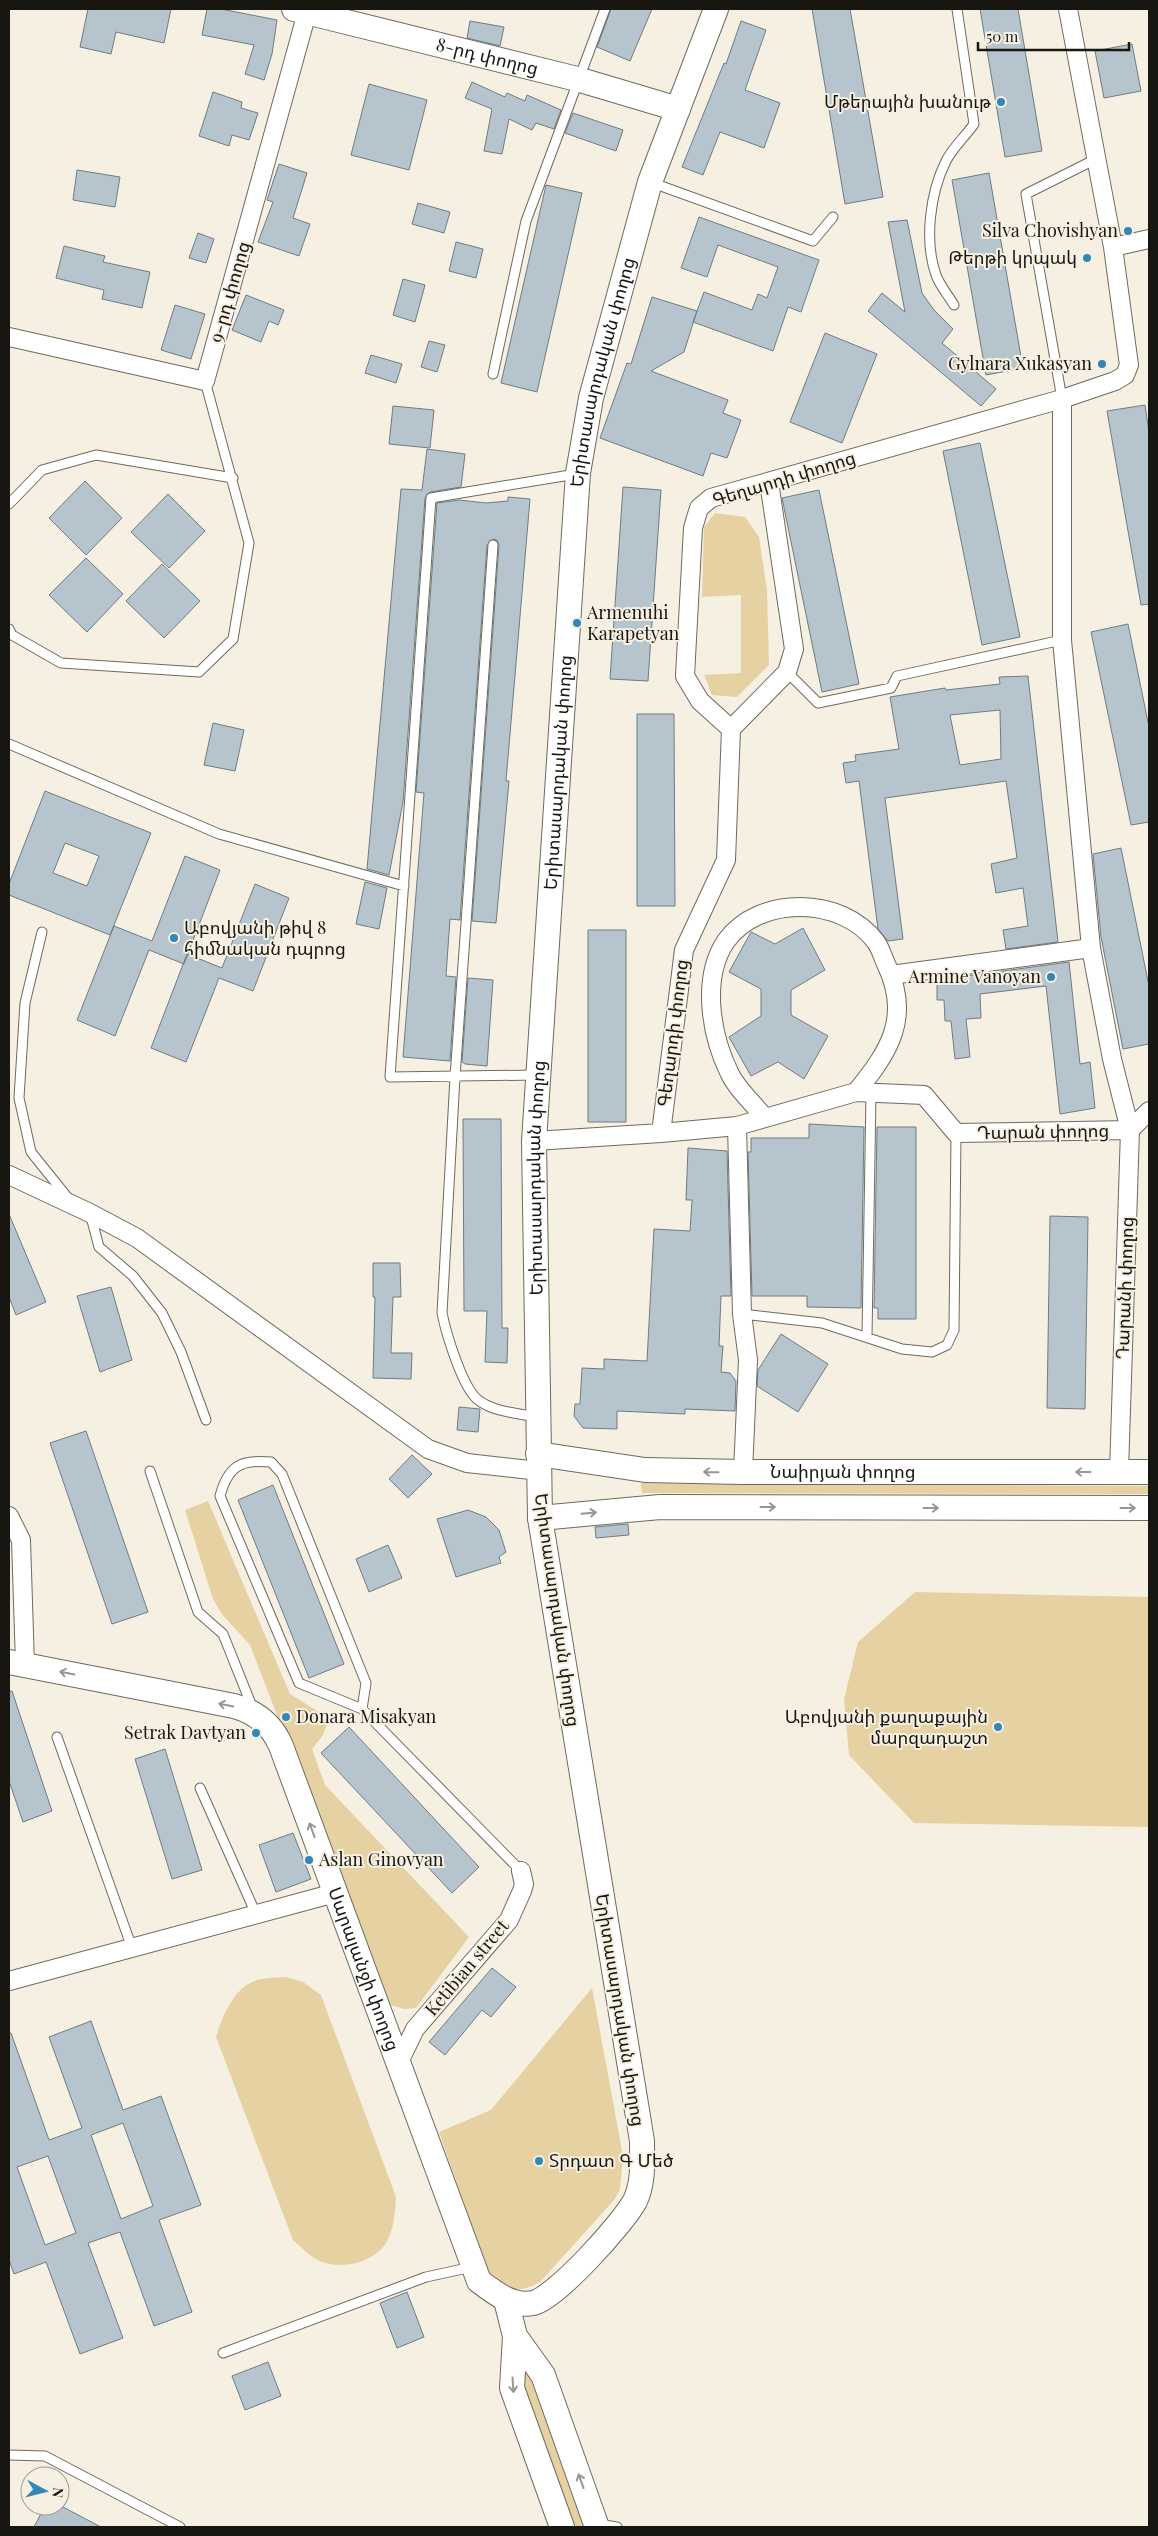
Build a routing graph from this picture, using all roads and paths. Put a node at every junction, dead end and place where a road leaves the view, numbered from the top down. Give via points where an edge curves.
1 (604, 9) edge
2 (716, 9) edge
3 (957, 9) edge
4 (1068, 9) edge
5 (304, 10) edge
6 (577, 79) junction
7 (678, 110) junction
8 (1096, 159) junction
9 (650, 182) junction
10 (833, 217) dead end
11 (1149, 239) edge
12 (1113, 247) junction
13 (954, 305) dead end
14 (9, 336) edge
15 (493, 374) dead end
16 (205, 381) junction
17 (1062, 399) junction
18 (578, 473) junction
19 (233, 478) junction
20 (769, 482) junction
21 (9, 504) edge
22 (493, 545) dead end
23 (9, 630) edge
24 (1062, 640) junction
25 (787, 672) junction
26 (731, 729) junction
27 (9, 744) edge
28 (404, 886) junction
29 (42, 932) dead end
30 (1091, 948) junction
31 (891, 975) junction
32 (536, 1075) junction
33 (455, 1078) junction
34 (863, 1092) junction
35 (1149, 1111) edge
36 (764, 1117) junction
37 (737, 1126) junction
38 (1130, 1130) junction
39 (661, 1133) junction
40 (956, 1133) junction
41 (534, 1141) junction
42 (9, 1175) edge
43 (73, 1205) junction
44 (90, 1213) junction
45 (742, 1314) junction
46 (867, 1338) junction
47 (537, 1417) junction
48 (206, 1420) dead end
49 (539, 1463) junction
50 (150, 1471) dead end
51 (742, 1472) junction
52 (1119, 1472) junction
53 (1149, 1472) edge
54 (1149, 1508) edge
55 (9, 1516) edge
56 (540, 1518) junction
57 (17, 1664) edge
58 (362, 1709) junction
59 (255, 1714) junction
60 (57, 1737) dead end
61 (200, 1788) dead end
62 (520, 1871) joint
63 (335, 1893) junction
64 (256, 1914) junction
65 (132, 1948) junction
66 (9, 1981) edge
67 (399, 2062) junction
68 (472, 2267) junction
69 (514, 2301) junction
70 (515, 2336) junction
71 (224, 2352) dead end
72 (9, 2455) edge
73 (603, 2526) edge
74 (180, 2527) edge
75 (562, 2527) edge

1 - 6 lane
2 - 7 street, Երիտասարդական փողոց
3 - 13 lane via 974,124 946,161 936,192 930,237 936,275
4 - 8 street
5 - 6 street, 8-րդ փողոց
5 - 16 street, 9-րդ փողոց
6 - 7 street, 8-րդ փողոց
6 - 15 lane via 526,221
7 - 9 street, Երիտասարդական փողոց
8 - 12 street
8 - 17 lane via 1026,194
9 - 10 lane via 813,240
9 - 18 street, Երիտասարդական փողոց via 591,398
11 - 12 street
12 - 17 street, Գեղարդի փողոց via 1129,365 1124,376 1115,381
14 - 16 street
16 - 19 lane
17 - 20 street, Գեղարդի փողոց
17 - 24 street, Դարանի փողոց
18 - 28 lane via 431,498
18 - 32 street, Երիտասարդական փողոց
19 - 21 lane via 96,455 42,470
19 - 23 lane via 249,543 233,639 199,672 62,663 12,635
20 - 25 street via 794,649
20 - 26 street, Գեղարդի փողոց via 711,498 699,508 693,528 686,676 700,701
22 - 33 lane
24 - 25 lane via 897,676 891,688 818,703
24 - 30 street, Դարանի փողոց
25 - 26 street
26 - 39 street, Գեղարդի փողոց via 726,860 684,950
27 - 28 lane via 219,834
28 - 33 lane via 390,1077
29 - 43 lane via 25,1003 20,1098 31,1152
30 - 31 street
30 - 38 street, Դարանի փողոց via 1112,1059
31 - 34 street via 898,1003 893,1035
31 - 36 street via 876,942 860,926 840,915 816,908 792,906 767,912 743,924 726,942 715,968 712,997 715,1036 729,1074
32 - 33 lane
32 - 41 street, Երիտասարդական փողոց
33 - 47 lane via 442,1313 447,1338 476,1398 492,1408
34 - 36 street
34 - 40 street via 924,1095
34 - 46 lane
35 - 38 street
36 - 37 street
37 - 39 street
37 - 45 street
38 - 40 street, Դարան փողոց
38 - 52 street, Դարանի փողոց
39 - 41 street
40 - 46 lane via 954,1330 947,1345 932,1352
41 - 47 street, Երիտասարդական փողոց
42 - 43 street
43 - 44 street
44 - 48 lane via 99,1247 133,1276 162,1314 181,1352
44 - 49 street via 137,1238 428,1449 467,1463
45 - 46 lane via 822,1323
45 - 51 street via 748,1360
47 - 49 street, Երիտասարդական փողոց
51 -> 49 street, Նաիրյան փողոց
49 - 56 street, Երիտասարդական փողոց
50 - 59 lane via 198,1612 223,1634
52 -> 51 street, Նաիրյան փողոց
52 - 53 street, Նաիրյան փողոց
56 -> 54 street, Նաիրյան փողոց via 660,1507
55 - 57 street via 21,1540
56 - 69 street, Երիտասարդական փողոց via 642,2141 642,2164 641,2184 634,2201 610,2234 552,2293 533,2303
59 -> 57 street, Սարալանջի փողոց via 234,1706
58 - 58 lane via 299,1683 220,1496 224,1479 235,1467 253,1460 272,1462 282,1474 366,1683
58 - 62 lane
63 -> 59 street, Սարալանջի փողոց via 281,1746 272,1730
60 - 65 lane
61 - 64 lane
62 - 67 street, Ketibian street via 524,1884 509,1920 415,2029
63 - 64 street
63 - 67 street, Սարալանջի փողոց
64 - 65 street
65 - 66 street
67 - 68 street, Սարալանջի փողոց
68 - 69 street, Սարալանջի փողոց via 479,2280
68 - 71 lane via 426,2277
69 - 70 street
73 -> 70 street via 543,2376
70 -> 75 street via 512,2388
72 - 74 lane via 45,2456

